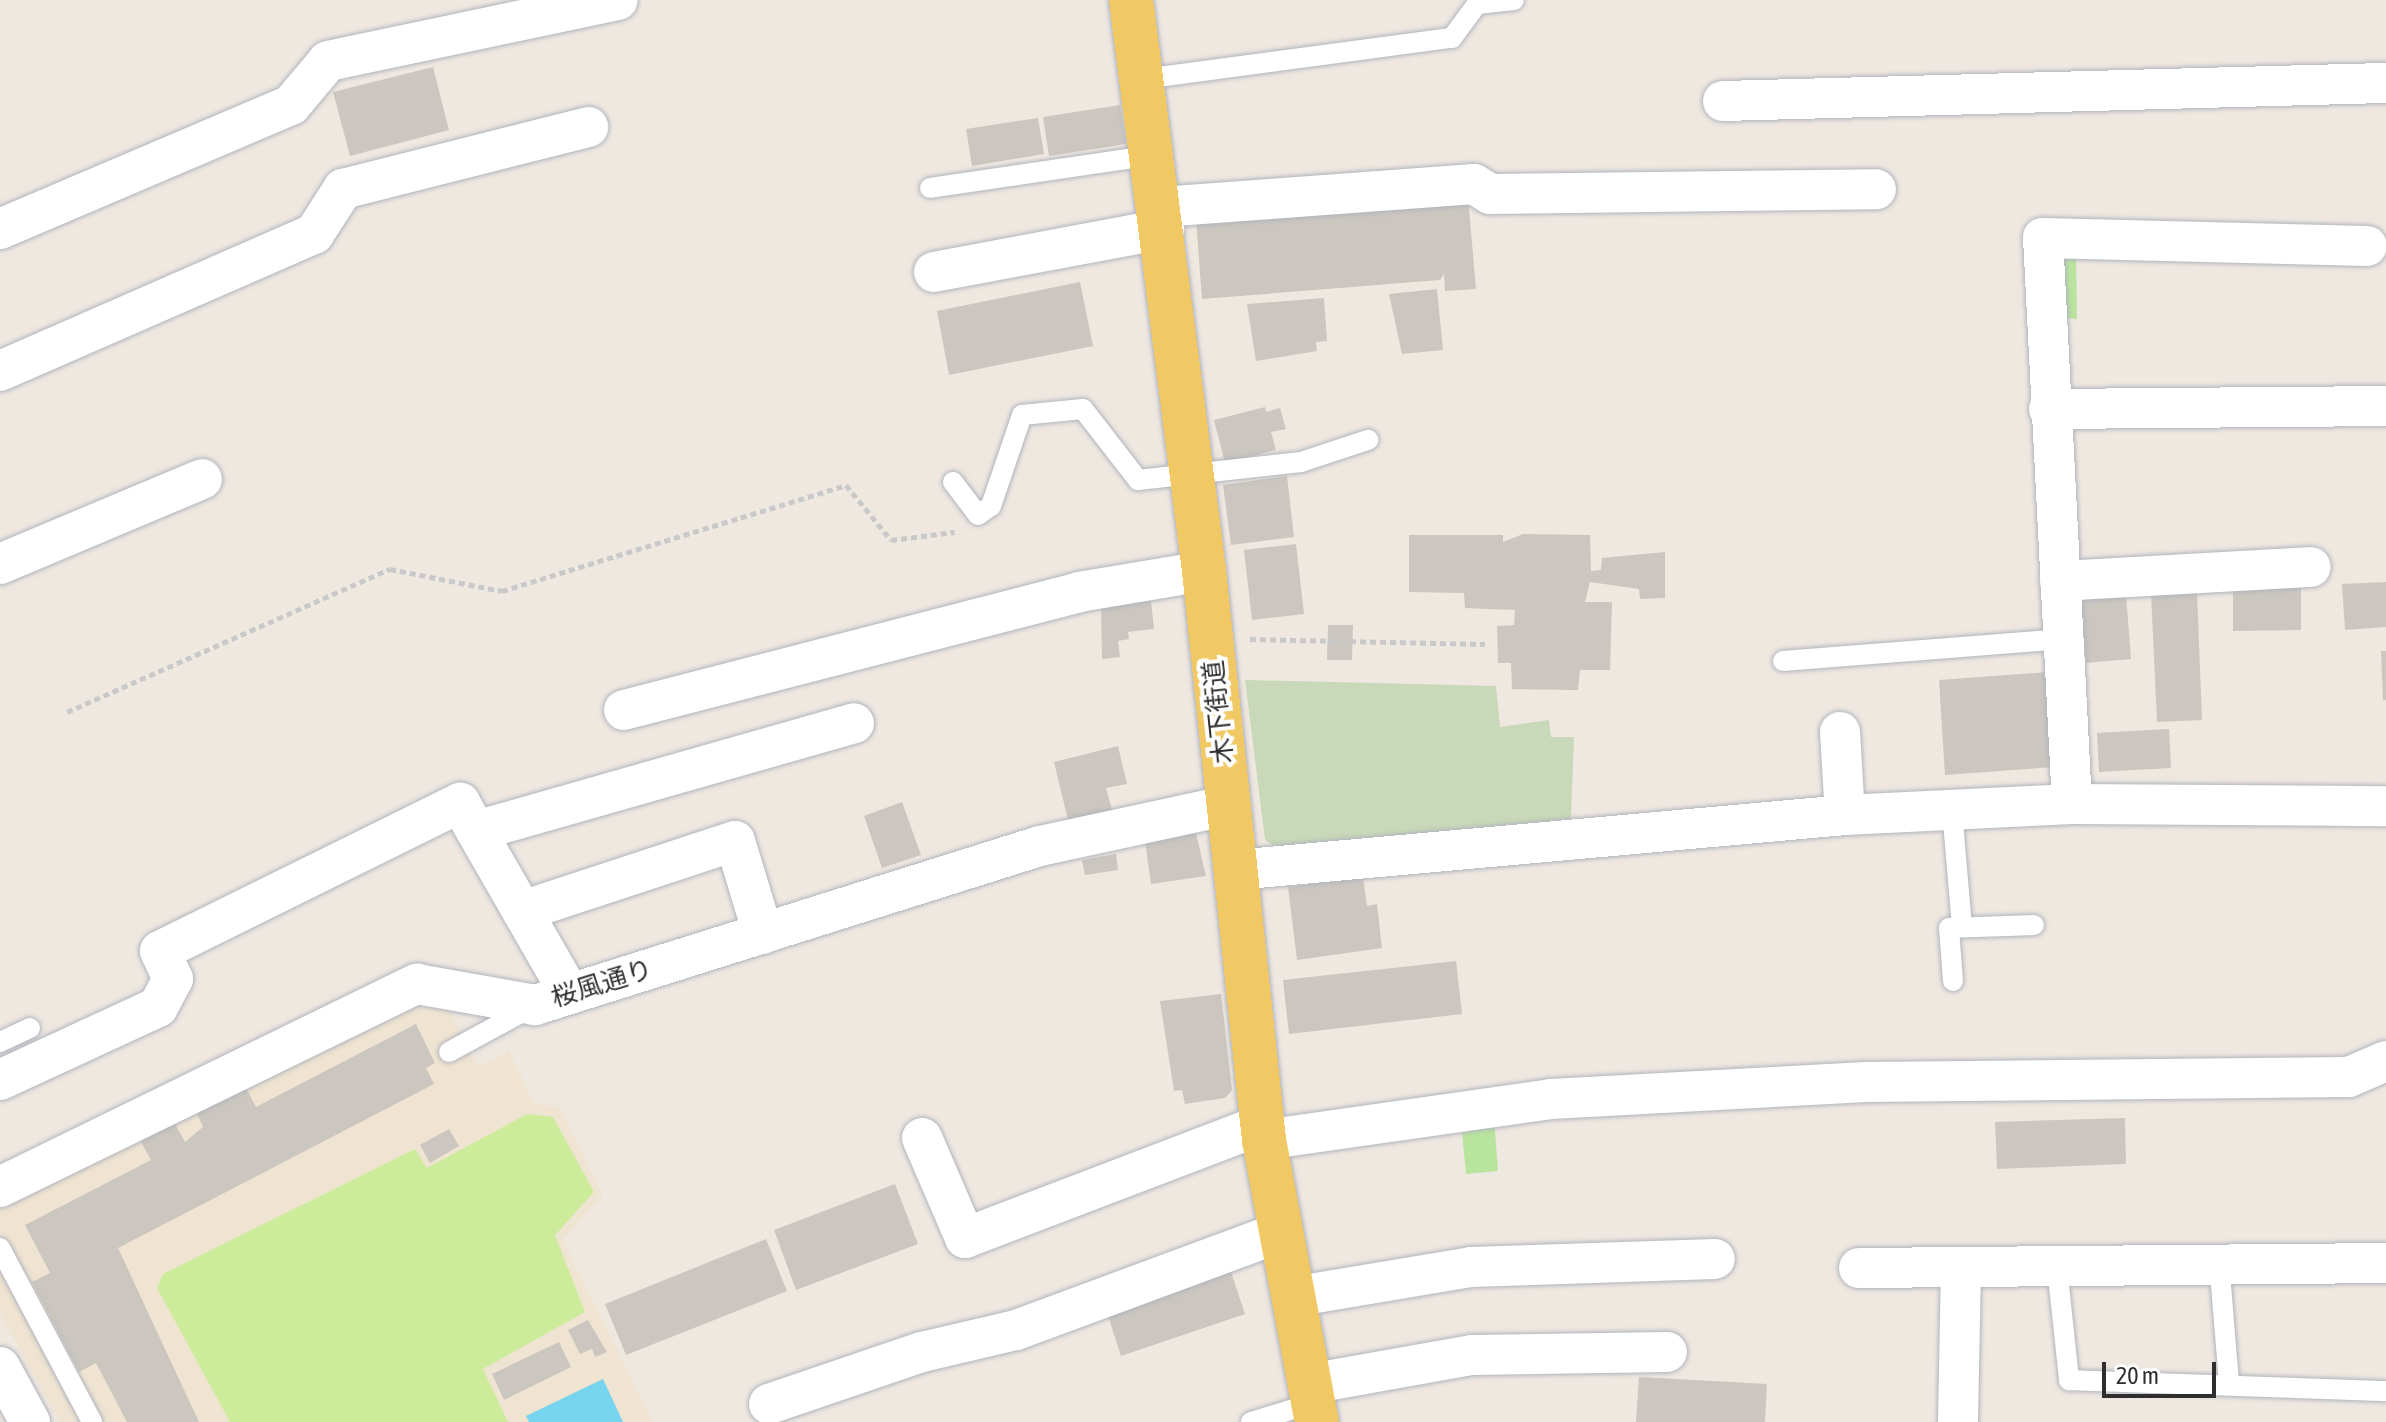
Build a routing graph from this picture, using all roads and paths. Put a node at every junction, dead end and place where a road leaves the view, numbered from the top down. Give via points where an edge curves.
1 (618, 0) edge
2 (1131, 0) edge
3 (1514, 0) edge
4 (1143, 79) junction
5 (2386, 83) edge
6 (1723, 101) dead end
7 (588, 127) dead end
8 (1154, 155) junction
9 (930, 188) dead end
10 (1876, 189) dead end
11 (1162, 218) junction
12 (0, 229) edge
13 (2367, 246) dead end
14 (934, 272) dead end
15 (0, 371) edge
16 (2386, 406) edge
17 (2049, 409) junction
18 (1368, 440) dead end
19 (1193, 478) junction
20 (202, 479) dead end
21 (953, 482) dead end
22 (978, 515) junction
23 (0, 564) edge
24 (2311, 567) dead end
25 (1204, 571) junction
26 (2060, 581) junction
27 (1233, 639) dead end
28 (2063, 639) junction
29 (1485, 644) dead end
30 (1783, 661) dead end
31 (624, 710) dead end
32 (67, 712) dead end
33 (854, 723) dead end
34 (1840, 732) dead end
35 (2072, 804) junction
36 (1230, 805) junction
37 (2386, 806) edge
38 (1952, 810) junction
39 (1845, 815) junction
40 (476, 831) junction
41 (1235, 870) junction
42 (522, 911) junction
43 (2034, 925) dead end
44 (1962, 927) junction
45 (763, 934) junction
46 (1953, 981) dead end
47 (553, 999) junction
48 (30, 1028) dead end
49 (0, 1042) edge
50 (449, 1052) dead end
51 (2386, 1061) edge
52 (0, 1080) edge
53 (1264, 1132) junction
54 (922, 1138) dead end
55 (0, 1187) edge
56 (1281, 1232) junction
57 (0, 1248) edge
58 (1715, 1259) dead end
59 (2219, 1261) junction
60 (2386, 1263) edge
61 (2057, 1267) junction
62 (1859, 1268) dead end
63 (1961, 1268) junction
64 (1292, 1297) junction
65 (1667, 1352) dead end
66 (0, 1367) edge
67 (2229, 1382) junction
68 (2386, 1391) edge
69 (1313, 1403) edge
70 (769, 1404) dead end
71 (30, 1422) edge
72 (92, 1422) edge
73 (1251, 1422) edge
74 (1958, 1422) edge

1 - 12 street via 328,61 291,105
2 - 4 main road, 木下街道
3 - 4 lane via 1477,4 1452,38
4 - 8 main road, 木下街道
5 - 6 street
7 - 15 street via 343,189 314,234
8 - 9 lane
8 - 11 main road, 木下街道
10 - 11 street via 1490,194 1474,184
11 - 14 street
11 - 19 main road, 木下街道
13 - 17 street via 2043,238
16 - 17 street
17 - 26 street
18 - 19 lane via 1301,462
19 - 22 lane via 1138,480 1083,409 1022,415 991,506
19 - 25 main road, 木下街道
20 - 23 street
21 - 22 lane
22 - 32 path via 957,531 891,540 846,485 502,591 390,569
24 - 26 street
25 - 31 street via 1079,592
25 - 36 main road, 木下街道
26 - 28 street
27 - 29 path
28 - 30 lane
28 - 35 street
33 - 40 street
34 - 39 street
35 - 37 street
35 - 38 street
36 - 41 main road, 木下街道
36 - 45 street, 桜風通り via 1040,846
38 - 39 street
38 - 44 lane
39 - 41 street
40 - 42 street
40 - 52 street via 460,803 160,951 173,979 158,1007
41 - 53 main road, 木下街道
42 - 45 street via 735,841
42 - 47 street
43 - 44 lane
44 - 46 lane via 1949,928
45 - 47 street, 桜風通り
47 - 50 lane
47 - 55 street, 桜風通り via 417,984
48 - 49 lane
51 - 53 street via 2349,1077 1866,1082 1551,1099
53 - 54 street via 965,1238
53 - 56 main road, 木下街道
56 - 64 main road, 木下街道
56 - 70 street via 1011,1316
57 - 72 lane
58 - 64 street via 1471,1267
59 - 60 street
59 - 61 street
59 - 67 lane
61 - 63 street
61 - 67 lane via 2069,1380
62 - 63 street
63 - 74 street
64 - 69 main road, 木下街道
65 - 69 street via 1472,1355
66 - 71 street
67 - 68 lane
69 - 73 lane

